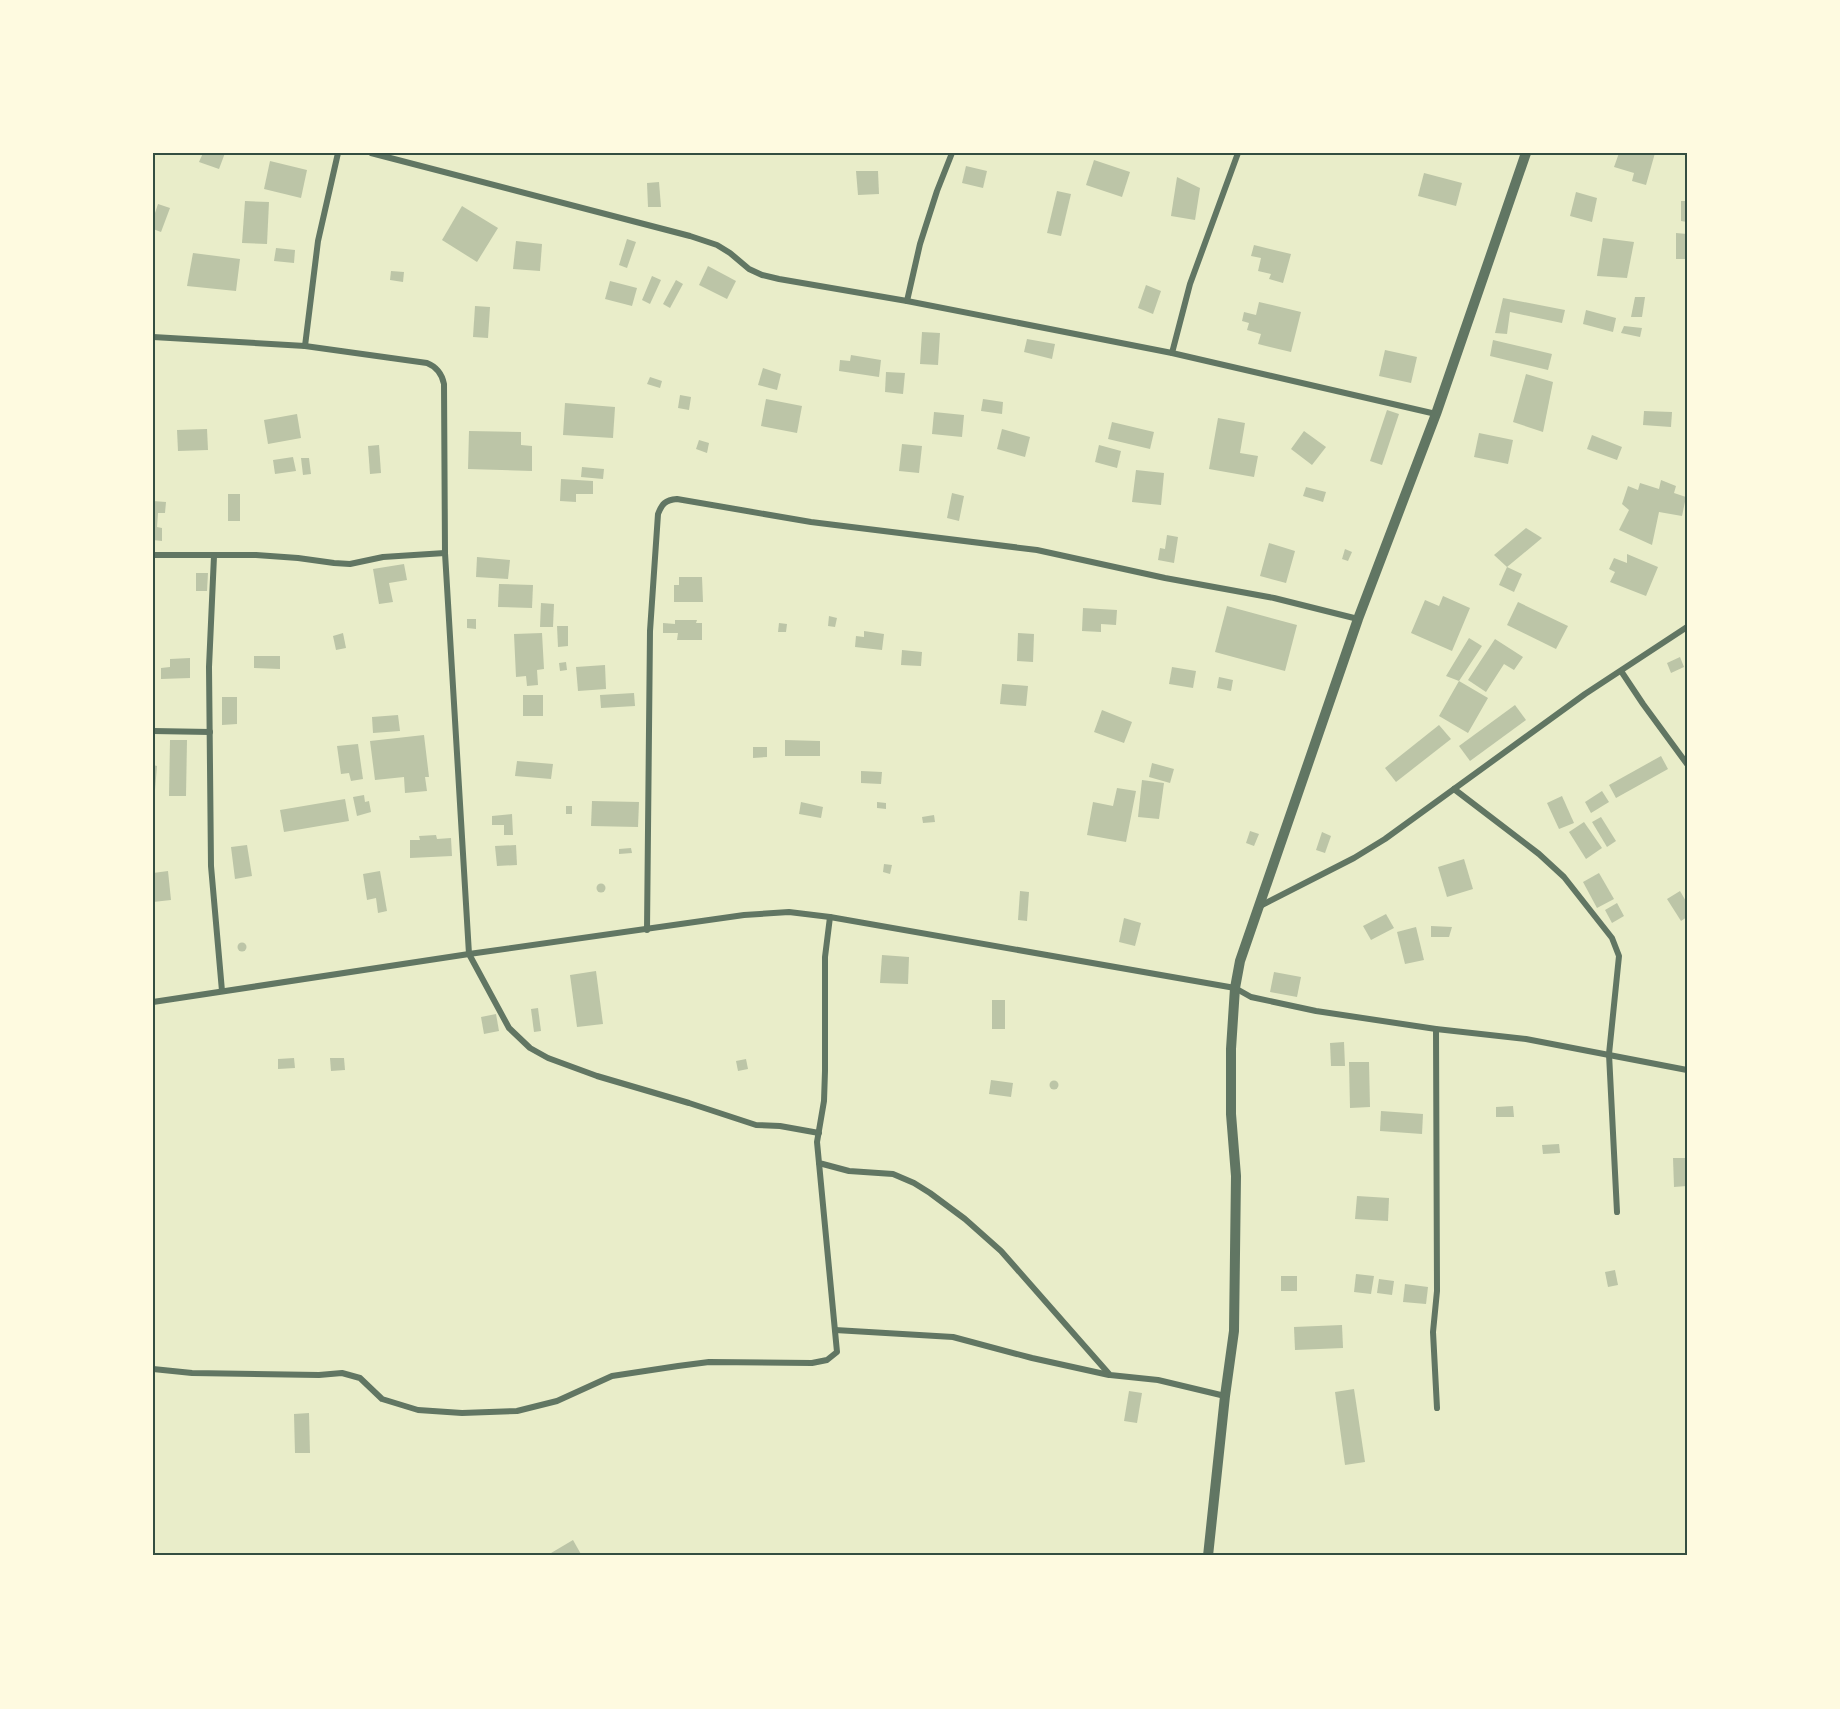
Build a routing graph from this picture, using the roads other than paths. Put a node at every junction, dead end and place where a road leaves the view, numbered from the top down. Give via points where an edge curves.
1 (338, 153) edge
2 (370, 153) edge
3 (952, 153) edge
4 (1238, 153) edge
5 (1526, 153) edge
6 (380, 155) edge
7 (907, 301) junction
8 (153, 337) edge
9 (305, 346) junction
10 (1172, 353) junction
11 (1436, 414) junction
12 (445, 553) junction
13 (153, 555) edge
14 (214, 556) junction
15 (1358, 619) junction
16 (1687, 627) edge
17 (1621, 671) junction
18 (153, 731) edge
19 (210, 732) junction
20 (1687, 764) edge
21 (1454, 789) junction
22 (1260, 906) junction
23 (830, 917) junction
24 (647, 930) junction
25 (469, 954) junction
26 (1235, 988) junction
27 (222, 991) junction
28 (153, 1002) edge
29 (1436, 1029) junction
30 (1609, 1054) junction
31 (1687, 1070) edge
32 (819, 1133) junction
33 (819, 1163) junction
34 (1617, 1212) dead end
35 (835, 1330) junction
36 (153, 1370) edge
37 (1110, 1375) junction
38 (1225, 1396) junction
39 (1437, 1408) dead end
40 (1208, 1556) edge

1 - 9 street via 318,241
2 - 6 street
3 - 7 street via 920,244
4 - 10 street via 1190,284
5 - 11 street
6 - 7 street via 690,236 717,245 762,275
7 - 10 street
8 - 9 street
9 - 12 street via 427,363 436,368 444,384
10 - 11 street
11 - 15 street
12 - 14 street via 383,557 350,564 256,555
12 - 25 street
13 - 14 street
14 - 19 street
15 - 22 street
15 - 24 street via 1037,550 668,500 662,503 658,514 650,631
16 - 17 street
17 - 20 street
17 - 21 street
18 - 19 street
19 - 27 street via 211,866
21 - 22 street via 1354,858
21 - 30 street via 1564,877 1611,938 1619,956
22 - 26 street
23 - 24 street via 768,913
23 - 26 street
23 - 32 street via 825,957 824,1101
24 - 25 street
25 - 27 street
25 - 32 street via 509,1028 530,1048 548,1058 756,1125
26 - 29 street via 1251,997 1288,1005
26 - 38 street via 1231,1049 1236,1176 1235,1319
27 - 28 street
29 - 30 street
29 - 39 street via 1437,1291 1432,1332
30 - 31 street
30 - 34 street
32 - 33 street
33 - 35 street
33 - 37 street via 902,1177 965,1218 1001,1251
35 - 36 street via 837,1352 827,1360 709,1362 612,1376 557,1401 517,1411 418,1410 382,1399 360,1378 342,1373
35 - 37 street via 953,1337
37 - 38 street via 1158,1380
38 - 40 street

